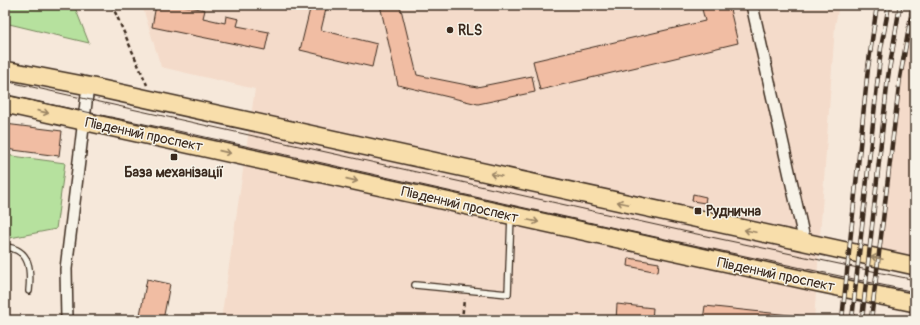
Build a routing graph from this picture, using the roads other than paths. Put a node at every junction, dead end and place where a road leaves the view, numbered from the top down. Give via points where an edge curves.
1 (752, 5) edge
2 (5, 70) edge
3 (88, 86) junction
4 (5, 104) edge
5 (84, 121) junction
6 (511, 216) junction
7 (805, 243) junction
8 (5, 247) edge
9 (915, 266) edge
10 (415, 285) dead end
11 (28, 291) dead end
12 (915, 303) edge
13 (67, 320) edge

1 - 7 street
2 - 3 main road
3 - 5 street
7 -> 3 main road
4 -> 5 main road, Південний проспект
5 -> 6 main road, Південний проспект
5 - 13 street via 66,269
6 - 10 lane via 508,294
6 -> 12 main road, Південний проспект
9 -> 7 main road
8 - 11 lane via 24,256 31,270

